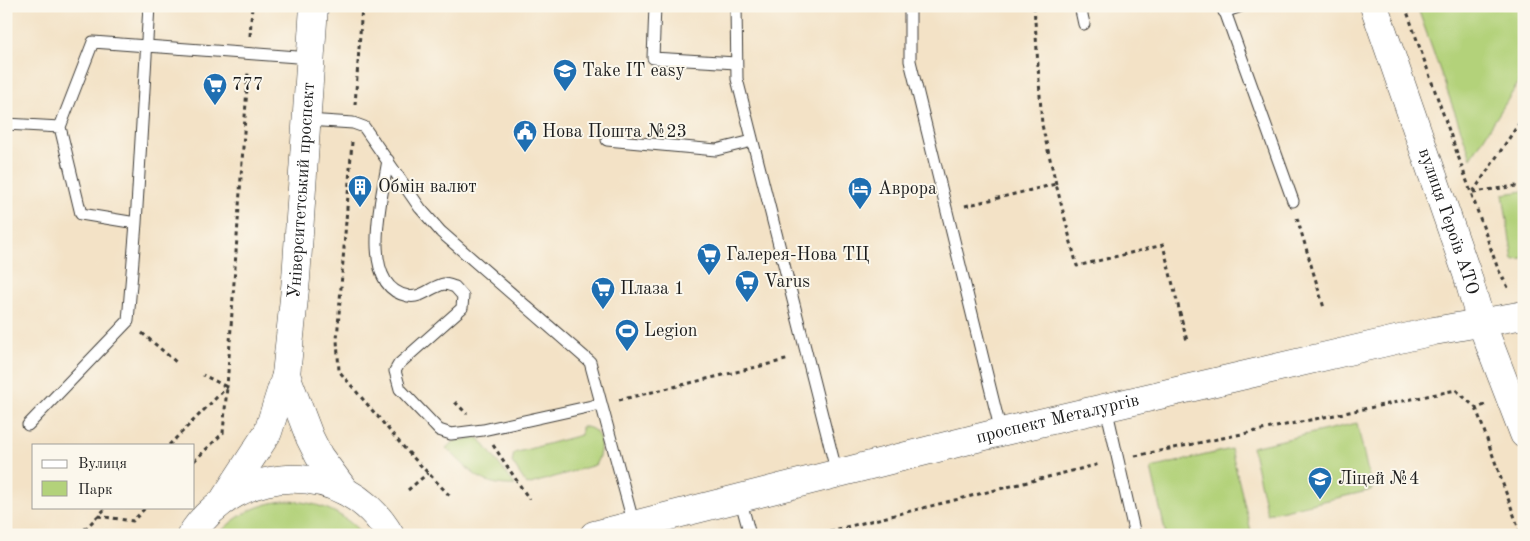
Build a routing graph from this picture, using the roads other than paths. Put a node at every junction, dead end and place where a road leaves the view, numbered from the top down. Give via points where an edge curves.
1 (149, 6) edge
2 (314, 6) edge
3 (655, 6) edge
4 (736, 6) edge
5 (910, 6) edge
6 (1080, 6) edge
7 (1241, 6) edge
8 (1374, 6) edge
9 (1224, 9) edge
10 (1084, 24) dead end
11 (146, 46) junction
12 (311, 58) junction
13 (736, 63) junction
14 (307, 120) junction
15 (6, 124) edge
16 (60, 128) junction
17 (606, 140) dead end
18 (752, 141) junction
19 (388, 160) junction
20 (1293, 202) road end
21 (136, 223) junction
22 (1523, 315) edge
23 (1481, 322) junction
24 (286, 375) junction
25 (601, 404) junction
26 (1106, 407) junction
27 (28, 425) dead end
28 (1001, 432) junction
29 (1524, 434) edge
30 (837, 474) junction
31 (345, 491) junction
32 (225, 498) junction
33 (740, 498) junction
34 (634, 525) junction
35 (394, 533) edge
36 (191, 535) edge
37 (594, 535) edge
38 (750, 535) edge
39 (1135, 535) edge

1 - 11 lane
2 - 12 main road, Університетський проспект
3 - 13 lane via 653,58
4 - 13 lane
5 - 28 lane via 910,61
6 - 10 lane
7 - 9 lane
8 - 23 main road, вулиця Героїв АТО
9 - 20 lane
11 - 12 lane
11 - 16 lane via 93,42
11 - 21 lane
12 - 14 main road, Університетський проспект
13 - 18 lane
14 - 19 lane via 353,123 364,127
14 - 24 main road, Університетський проспект
15 - 16 lane
16 - 21 lane via 81,214
17 - 18 lane via 716,150
18 - 30 lane
19 - 25 lane via 420,208 441,232 590,362
19 - 25 lane via 376,235 377,260 384,279 394,290 408,296 422,294 444,284 455,287 462,296 462,308 400,364 395,372 400,389 439,430 451,434
21 - 27 lane via 128,321
22 - 23 main road, проспект Металургів
23 - 26 main road, проспект Металургів
23 - 29 main road, вулиця Героїв АТО
24 - 31 main road via 319,456
24 - 32 main road, Університетський проспект via 268,432
25 - 34 lane
26 - 28 main road, проспект Металургів
26 - 39 lane
28 - 30 main road, проспект Металургів
30 - 33 main road, проспект Металургів
31 - 32 main road via 321,482 296,478 247,486
31 - 35 main road via 368,507
32 - 36 main road via 214,506
33 - 34 main road, проспект Металургів
33 - 38 lane
34 - 37 main road, проспект Металургів

